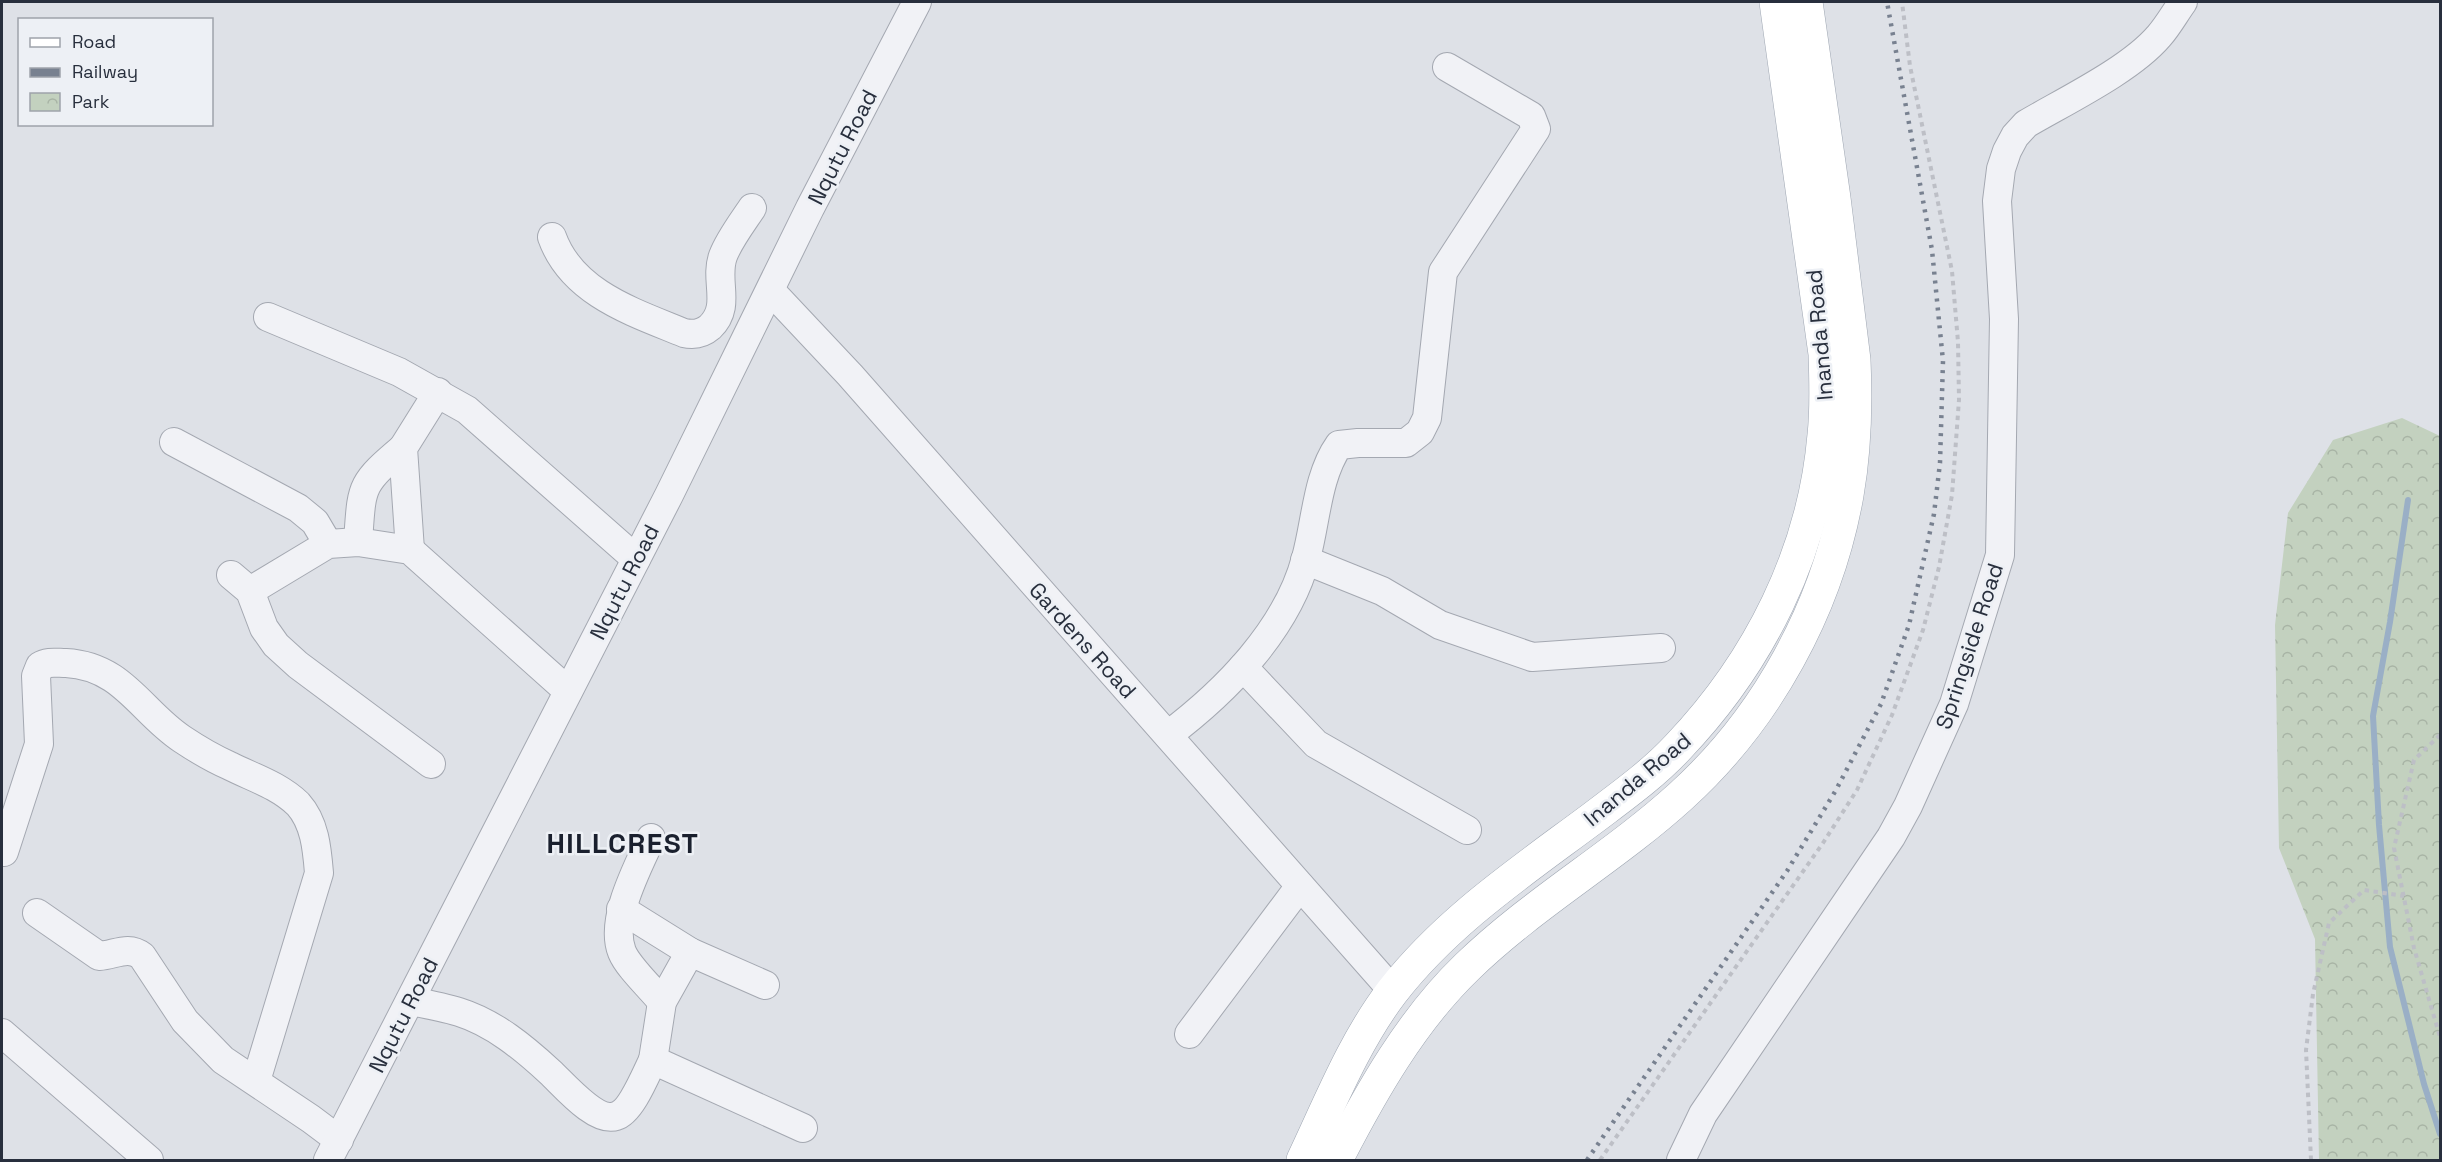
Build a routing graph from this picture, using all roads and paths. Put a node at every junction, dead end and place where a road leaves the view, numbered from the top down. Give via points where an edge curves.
1 (917, 2) edge
2 (1776, 2) edge
3 (1806, 2) edge
4 (1902, 2) edge
5 (2182, 2) edge
6 (1447, 67) dead end
7 (752, 208) dead end
8 (552, 237) dead end
9 (771, 291) junction
10 (268, 317) dead end
11 (729, 331) junction
12 (438, 392) junction
13 (174, 442) dead end
14 (403, 448) junction
15 (358, 542) junction
16 (328, 544) junction
17 (410, 550) junction
18 (636, 559) junction
19 (1305, 560) junction
20 (1660, 648) dead end
21 (1243, 667) junction
22 (568, 692) junction
23 (1168, 735) junction
24 (2440, 735) edge
25 (431, 764) dead end
26 (1467, 830) dead end
27 (651, 838) dead end
28 (4, 852) dead end
29 (1300, 886) junction
30 (2404, 896) junction
31 (621, 909) junction
32 (37, 913) dead end
33 (690, 952) junction
34 (765, 985) dead end
35 (1393, 992) junction
36 (410, 1001) junction
37 (662, 1002) junction
38 (2, 1033) edge
39 (1189, 1034) dead end
40 (2440, 1037) edge
41 (654, 1060) junction
42 (256, 1081) junction
43 (803, 1128) dead end
44 (333, 1155) edge
45 (149, 1161) edge
46 (1303, 1161) edge
47 (1336, 1161) edge
48 (1600, 1161) edge
49 (1681, 1161) edge
50 (2311, 1161) edge

1 - 9 street, Nqutu Road
2 - 35 main road, Inanda Road via 1826,354 1826,405 1819,470 1803,541 1787,583 1760,641 1729,689 1677,749 1594,817 1492,892 1442,938
3 - 47 main road, Inanda Road via 1834,198 1855,387 1847,497 1824,582 1794,650 1732,742 1682,795 1466,968 1427,1013 1377,1084
4 - 48 path via 1910,66 1952,271 1958,342 1959,400 1952,495 1923,630 1892,714 1857,790
5 - 49 street, Springside Road via 2148,46 2114,72 2026,124 2007,151 1997,201 2004,319 2000,555 1954,704 1891,837 1703,1114
6 - 19 street via 1531,116 1536,129 1443,272 1427,418 1420,432 1406,443 1339,445 1329,460
7 - 11 street via 723,256 723,303
8 - 11 street via 573,273 606,300 690,334
9 - 11 street, Nqutu Road
9 - 23 street, Gardens Road
10 - 12 street
11 - 18 street, Nqutu Road
12 - 14 street
12 - 18 street via 467,410
13 - 16 street via 298,508 315,522
14 - 15 street via 368,479 361,498
14 - 17 street
15 - 16 street
15 - 17 street
16 - 25 street via 240,583 276,645
17 - 22 street
18 - 22 street, Nqutu Road
19 - 20 street via 1382,591 1440,625 1532,657
19 - 21 street via 1290,603
21 - 23 street
21 - 26 street via 1316,744
22 - 36 street, Nqutu Road
23 - 29 street, Gardens Road
24 - 30 path via 2414,760 2394,848
27 - 31 street
28 - 42 street via 39,744 36,676 40,666 48,663 80,664 109,676 136,695 182,739 266,781 297,804 312,826 320,873
29 - 35 street, Gardens Road
29 - 39 street
30 - 40 path via 2414,948
30 - 50 path via 2364,890 2329,923 2313,994 2306,1050
31 - 33 street
31 - 37 street via 622,952
32 - 42 street via 99,956 130,950 142,956 195,1033 223,1060
33 - 34 street
33 - 37 street
35 - 46 main road, Inanda Road via 1360,1041
36 - 41 street via 460,1012 492,1026 603,1117 616,1117 627,1109
36 - 44 street, Nqutu Road
37 - 41 street
38 - 45 street
41 - 43 street
42 - 44 street via 311,1119

